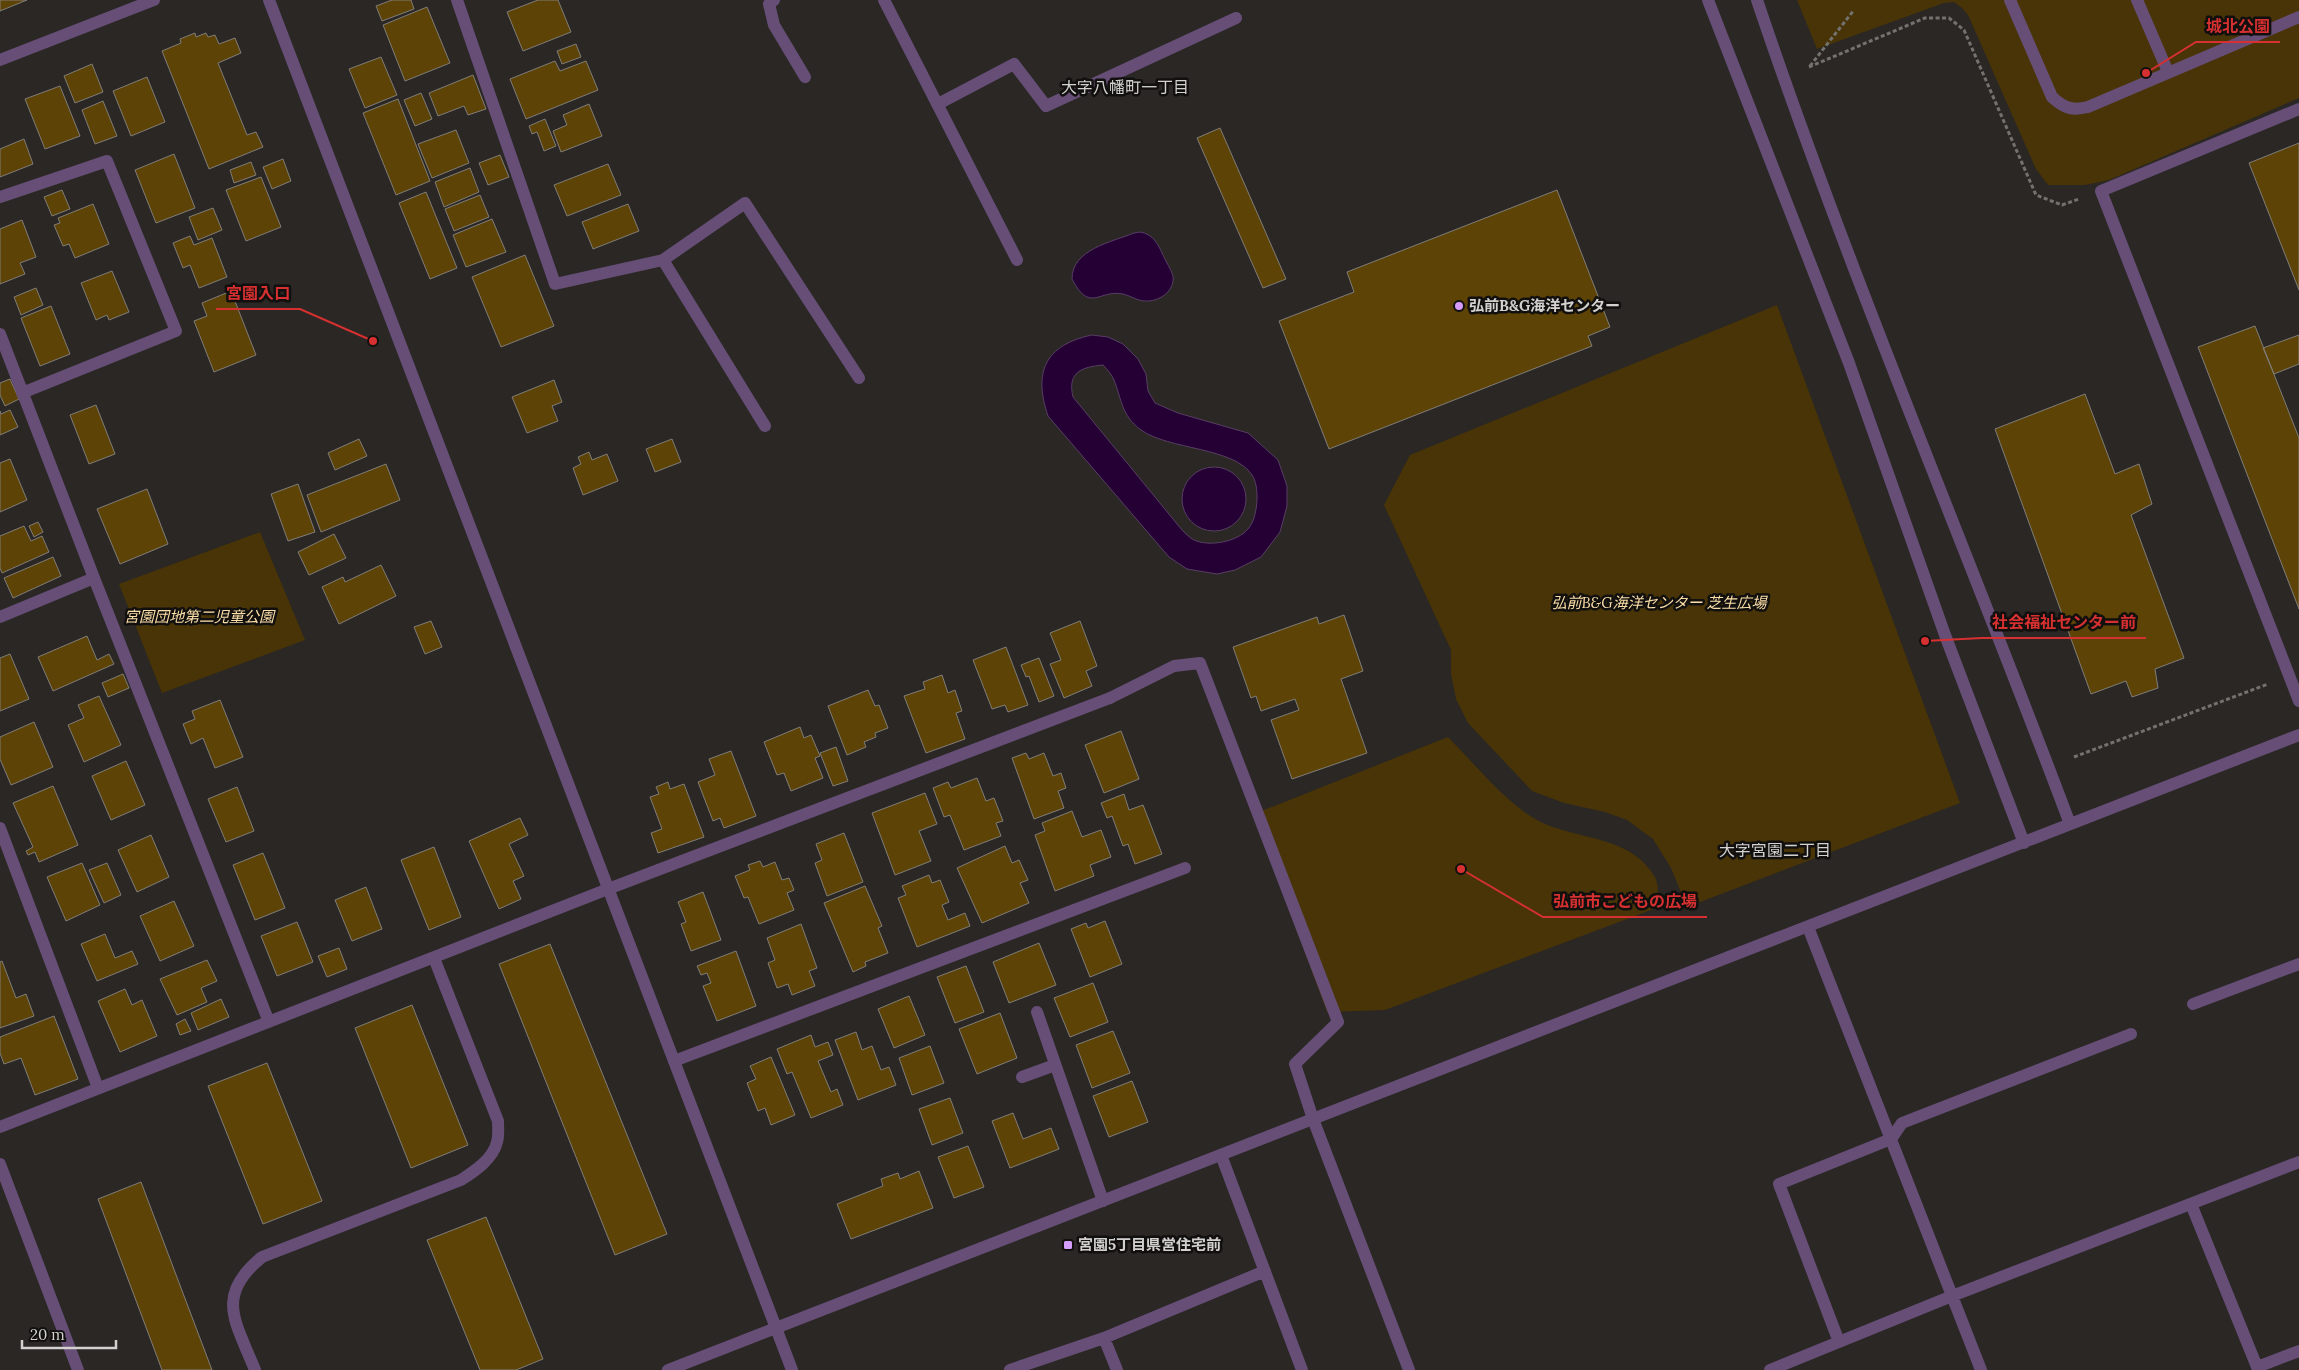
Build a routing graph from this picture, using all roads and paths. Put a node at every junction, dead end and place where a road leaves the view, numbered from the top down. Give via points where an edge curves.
1 (154, 0) edge
2 (269, 0) edge
3 (457, 0) edge
4 (774, 0) edge
5 (884, 0) edge
6 (1708, 0) edge
7 (1757, 0) edge
8 (2010, 0) edge
9 (2137, 0) edge
10 (1854, 10) dead end
11 (2299, 17) edge
12 (1236, 18) dead end
13 (0, 60) edge
14 (2168, 72) junction
15 (805, 77) dead end
16 (938, 104) junction
17 (2299, 109) edge
18 (2101, 191) junction
19 (0, 197) edge
20 (663, 260) junction
21 (1017, 260) dead end
22 (0, 334) edge
23 (859, 378) dead end
24 (22, 393) junction
25 (765, 426) dead end
26 (94, 578) junction
27 (0, 617) edge
28 (2294, 673) edge
29 (2299, 700) edge
30 (2299, 735) edge
31 (2074, 757) dead end
32 (2070, 824) junction
33 (0, 828) edge
34 (2024, 843) junction
35 (1185, 868) dead end
36 (608, 890) junction
37 (1808, 926) junction
38 (434, 958) junction
39 (2299, 964) edge
40 (2193, 1004) dead end
41 (1036, 1012) dead end
42 (269, 1022) junction
43 (2131, 1034) dead end
44 (674, 1061) junction
45 (1055, 1065) junction
46 (1022, 1077) dead end
47 (98, 1088) junction
48 (1313, 1119) junction
49 (0, 1126) edge
50 (1891, 1139) junction
51 (1221, 1155) junction
52 (2299, 1162) edge
53 (0, 1164) edge
54 (1103, 1201) junction
55 (2190, 1204) junction
56 (1265, 1271) junction
57 (1952, 1296) junction
58 (776, 1328) junction
59 (1104, 1338) junction
60 (1840, 1342) junction
61 (2299, 1351) edge
62 (78, 1370) edge
63 (255, 1370) edge
64 (668, 1370) edge
65 (792, 1370) edge
66 (1010, 1370) edge
67 (1117, 1370) edge
68 (1302, 1370) edge
69 (1409, 1370) edge
70 (1770, 1370) edge
71 (1981, 1370) edge

1 - 13 street
2 - 36 street
3 - 20 street via 555,284
4 - 15 street via 769,4 774,25
5 - 16 street
6 - 34 street via 1849,363 1945,635
7 - 32 street via 1911,418
8 - 14 street via 2052,97 2064,108 2088,107
9 - 14 street
10 - 18 path via 1809,67 1925,18 1949,18 1964,30 2036,195 2062,205
11 - 14 street
12 - 16 street via 1046,106 1014,64
16 - 21 street
17 - 18 street
18 - 28 street
19 - 24 street via 107,160 176,331
20 - 23 street via 745,203
20 - 25 street
22 - 24 street
24 - 26 street
26 - 27 street
26 - 42 street
28 - 29 street
28 - 31 path
30 - 32 street
32 - 34 street
33 - 47 street
34 - 37 street
35 - 44 street
36 - 38 street
36 - 44 street
36 - 48 street via 1110,698 1174,666 1200,663 1338,1022 1295,1064
37 - 48 street
37 - 50 street
38 - 42 street
38 - 63 street via 498,1121 497,1142 489,1157 462,1180 262,1257 250,1267 232,1297 234,1315
39 - 40 street
41 - 45 street
42 - 47 street
43 - 50 street via 1902,1124
44 - 58 street
45 - 46 street
45 - 54 street
47 - 49 street
48 - 51 street
48 - 69 street
50 - 57 street
50 - 60 street via 1779,1184
51 - 54 street
51 - 56 street
52 - 55 street
53 - 62 street
54 - 58 street
55 - 57 street
55 - 61 street via 2257,1366
56 - 59 street
56 - 68 street
57 - 60 street
57 - 71 street
58 - 64 street
58 - 65 street
59 - 66 street
59 - 67 street
60 - 70 street

